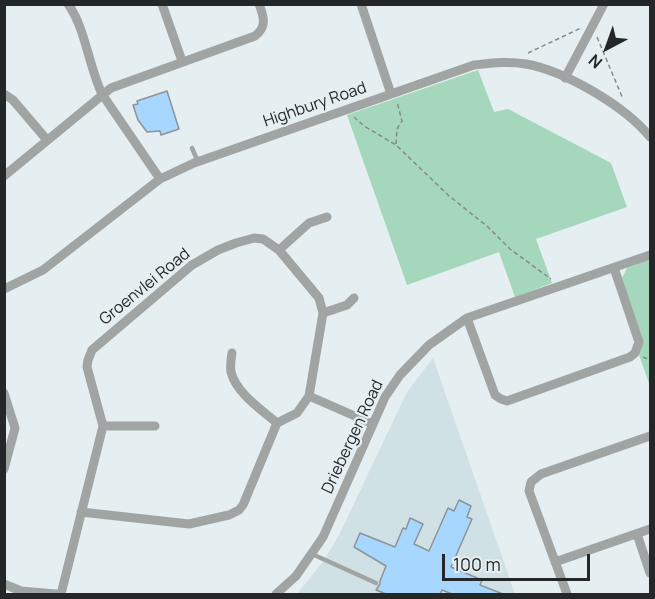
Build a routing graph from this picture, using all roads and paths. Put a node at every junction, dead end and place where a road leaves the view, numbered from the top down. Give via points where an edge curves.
1 (68, 4) edge
2 (162, 4) edge
3 (259, 4) edge
4 (604, 4) edge
5 (362, 5) edge
6 (592, 27) junction
7 (528, 54) dead end
8 (182, 61) junction
9 (565, 78) junction
10 (393, 93) junction
11 (4, 94) edge
12 (102, 94) junction
13 (345, 110) junction
14 (629, 115) junction
15 (651, 137) edge
16 (47, 140) junction
17 (396, 145) junction
18 (192, 147) dead end
19 (198, 162) junction
20 (4, 176) edge
21 (160, 179) junction
22 (327, 217) dead end
23 (279, 250) junction
24 (651, 255) edge
25 (614, 268) junction
26 (555, 288) junction
27 (4, 289) edge
28 (354, 298) dead end
29 (323, 313) junction
30 (467, 318) junction
31 (231, 352) dead end
32 (4, 393) edge
33 (309, 396) junction
34 (277, 423) junction
35 (373, 424) junction
36 (103, 426) junction
37 (155, 426) dead end
38 (651, 436) edge
39 (4, 469) edge
40 (81, 512) junction
41 (651, 529) edge
42 (637, 534) junction
43 (312, 554) junction
44 (555, 562) junction
45 (651, 573) edge
46 (376, 583) dead end
47 (4, 584) edge
48 (56, 594) edge
49 (61, 594) edge
50 (276, 594) edge
51 (567, 594) edge

1 - 12 street
2 - 8 street
3 - 8 street via 264,17 261,32
4 - 6 street
5 - 10 street
6 - 7 path via 585,26
6 - 9 street
6 - 14 path
8 - 12 street
9 - 10 street, Highbury Road via 528,65 493,62
9 - 14 street, Highbury Road
10 - 13 street, Highbury Road
10 - 17 path via 402,121
11 - 16 street
12 - 16 street
12 - 21 street via 118,111
13 - 17 path
13 - 19 street, Highbury Road
14 - 15 street, Highbury Road
16 - 20 street
17 - 26 path via 510,249 551,278
18 - 19 lane
19 - 21 street, Highbury Road
21 - 27 street, Highbury Road via 59,259
22 - 23 street via 309,223
23 - 29 street, Groenvlei Road via 319,298
23 - 36 street, Groenvlei Road via 255,238 211,254 192,265 92,350 87,367
24 - 25 street, Driebergen Road
25 - 26 street, Driebergen Road
25 - 30 street via 639,342 635,353 507,401 495,394
26 - 30 street, Driebergen Road
28 - 29 street via 347,305
29 - 33 street
30 - 35 street, Driebergen Road via 429,345 400,375
31 - 34 street via 230,368 235,381
32 - 39 street via 15,428
33 - 34 street via 297,412
33 - 35 street
34 - 40 street via 239,510 189,524
35 - 43 street, Driebergen Road
36 - 37 street
36 - 40 street, Groenvlei Road
38 - 44 street via 534,478 529,491
40 - 49 street, Groenvlei Road
41 - 42 street
42 - 44 street
42 - 45 street
43 - 46 lane
43 - 50 street, Driebergen Road
44 - 51 street
47 - 48 street via 21,591

